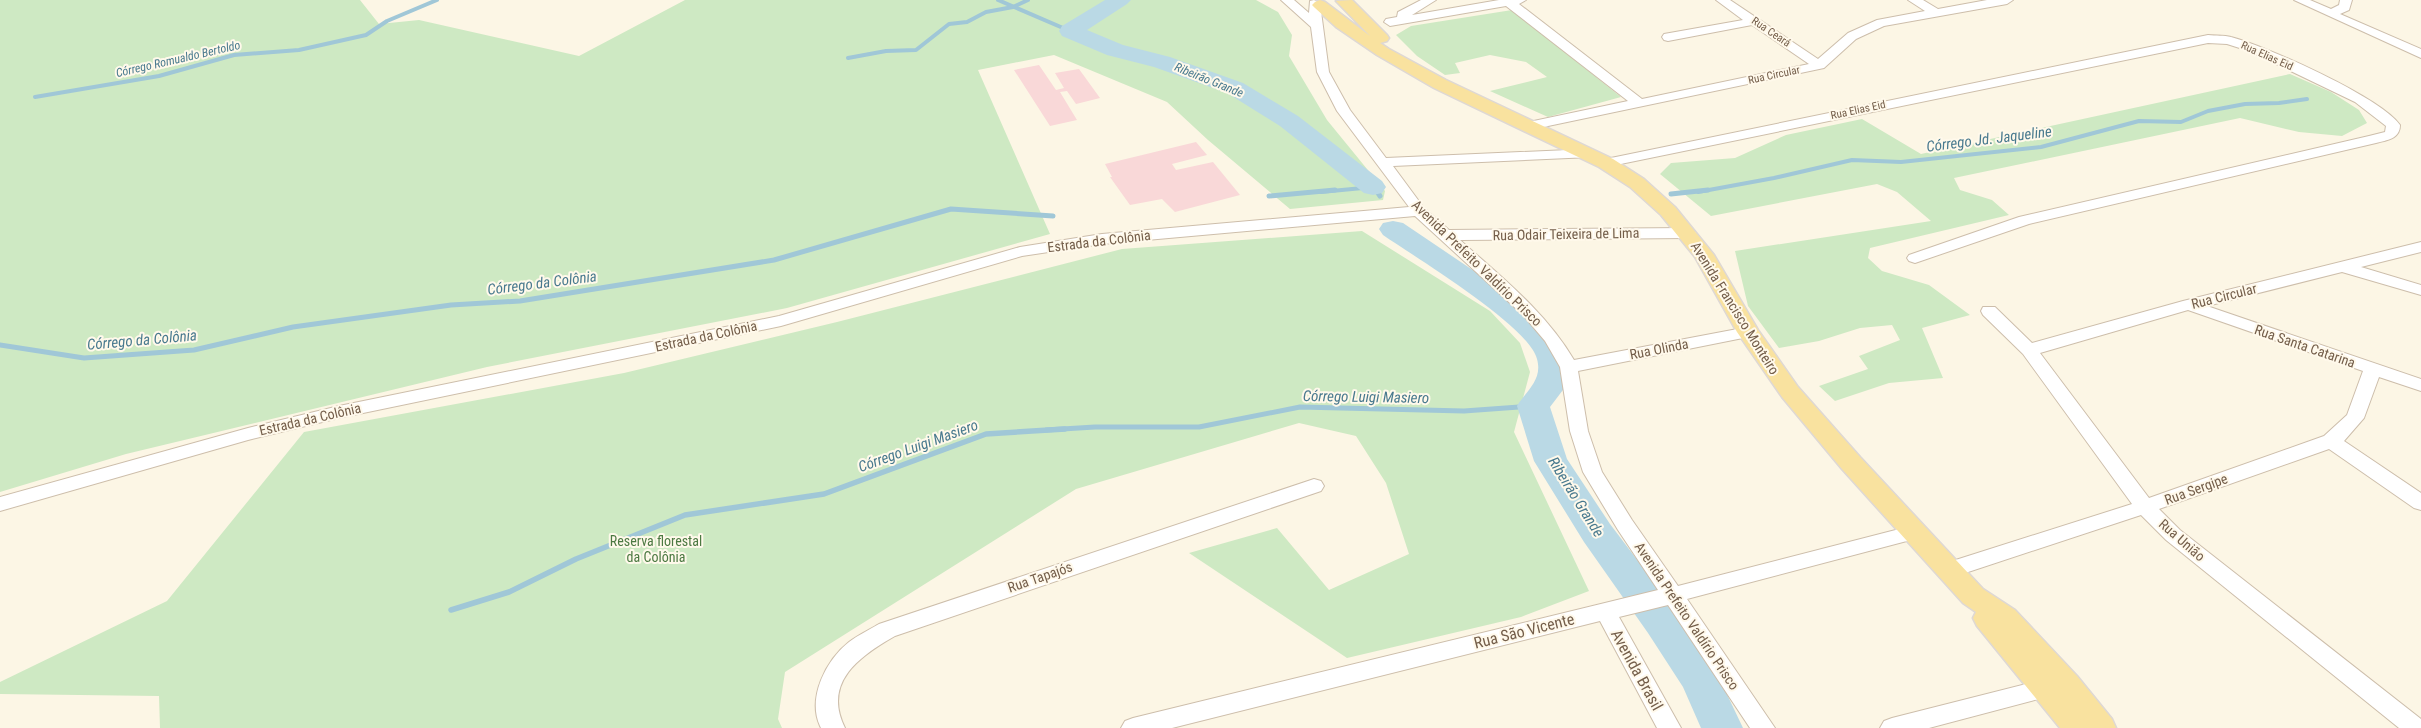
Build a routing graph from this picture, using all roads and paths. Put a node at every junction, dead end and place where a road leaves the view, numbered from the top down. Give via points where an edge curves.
1 (1287, 0) edge
2 (1344, 0) edge
3 (1430, 0) edge
4 (1442, 0) edge
5 (1722, 0) edge
6 (1914, 0) edge
7 (2007, 0) edge
8 (2300, 0) edge
9 (2346, 0) edge
10 (1515, 1) edge
11 (1311, 2) edge
12 (1458, 11) junction
13 (1937, 13) junction
14 (2332, 13) junction
15 (1754, 21) junction
16 (1390, 22) junction
17 (1318, 27) junction
18 (1366, 33) junction
19 (1668, 37) dead end
20 (2421, 54) edge
21 (1819, 65) junction
22 (1640, 104) junction
23 (1529, 126) junction
24 (1598, 158) junction
25 (1384, 162) junction
26 (1419, 211) junction
27 (1688, 233) junction
28 (1444, 235) junction
29 (2421, 247) edge
30 (1915, 258) dead end
31 (2343, 267) junction
32 (2421, 290) edge
33 (2189, 305) junction
34 (1989, 311) dead end
35 (1748, 332) junction
36 (2029, 350) junction
37 (1570, 367) junction
38 (2372, 369) junction
39 (2421, 385) edge
40 (2331, 441) junction
41 (1314, 486) dead end
42 (2421, 503) edge
43 (0, 504) edge
44 (2145, 507) junction
45 (1915, 532) junction
46 (1950, 570) junction
47 (1656, 599) junction
48 (1605, 611) junction
49 (2056, 686) junction
50 (833, 728) edge
51 (1133, 728) edge
52 (1669, 728) edge
53 (1763, 728) edge
54 (1892, 728) edge
55 (2078, 728) edge
56 (2101, 728) edge
57 (2416, 728) edge

1 - 17 street
2 - 11 main road via 1337,5
2 - 18 main road
3 - 16 street
4 - 12 street
5 - 15 street, Rua Ceará
6 - 13 street
7 - 13 street, Rua Circular
8 - 14 street
9 - 14 street via 2345,7
10 - 12 street
10 - 22 street
11 - 17 street, Avenida Prefeito Valdírio Prisco
11 - 18 main road, Avenida Francisco Monteiro
12 - 16 street
13 - 21 street, Rua Circular via 1867,28 1852,36
14 - 20 street
15 - 19 street
15 - 21 street, Rua Ceará
16 - 18 street
17 - 25 street, Avenida Prefeito Valdírio Prisco via 1320,58 1327,82 1344,111
18 - 23 main road, Avenida Francisco Monteiro via 1408,66
21 - 22 street, Rua Circular
22 - 23 street, Rua Circular
23 - 24 main road, Avenida Francisco Monteiro
24 - 25 street
24 - 27 main road, Avenida Francisco Monteiro via 1637,183
24 - 30 street, Rua Elias Eid via 2208,39 2228,40 2253,48 2360,100 2393,125 2390,135 2024,220
25 - 26 street, Avenida Prefeito Valdírio Prisco
26 - 28 street, Avenida Prefeito Valdírio Prisco
26 - 43 street, Estrada da Colônia via 1102,239 1020,252 790,319 330,414
27 - 28 street, Rua Odair Teixeira de Lima
27 - 35 main road, Avenida Francisco Monteiro
28 - 37 street, Avenida Prefeito Valdírio Prisco via 1528,311 1552,338
29 - 31 street, Rua Circular
31 - 32 street
31 - 33 street, Rua Circular
33 - 36 street, Rua Circular
33 - 38 street, Rua Santa Catarina
34 - 36 street, Rua União
35 - 37 street, Rua Olinda
35 - 45 main road, Avenida Francisco Monteiro via 1790,392
36 - 44 street, Rua União
37 - 47 street, Avenida Prefeito Valdírio Prisco via 1580,431 1593,472 1625,525
38 - 39 street, Rua Santa Catarina
38 - 40 street, Rua Sergipe via 2358,414 2347,431
40 - 42 street
40 - 44 street, Rua Sergipe
41 - 50 street, Rua Tapajós via 887,630 853,651 835,677 826,697 825,711
44 - 46 street, Rua Sergipe
44 - 57 street, Rua União via 2173,535
45 - 46 main road, Avenida Francisco Monteiro
45 - 47 street, Rua São Vicente
46 - 49 main road, Avenida Francisco Monteiro via 1973,596 1989,622
47 - 48 street, Rua São Vicente
47 - 53 street, Avenida Prefeito Valdírio Prisco
48 - 51 street, Rua São Vicente
48 - 52 street, Avenida Brasil
49 - 54 street
49 - 55 main road, Avenida Francisco Monteiro
49 - 56 main road, Avenida Francisco Monteiro

